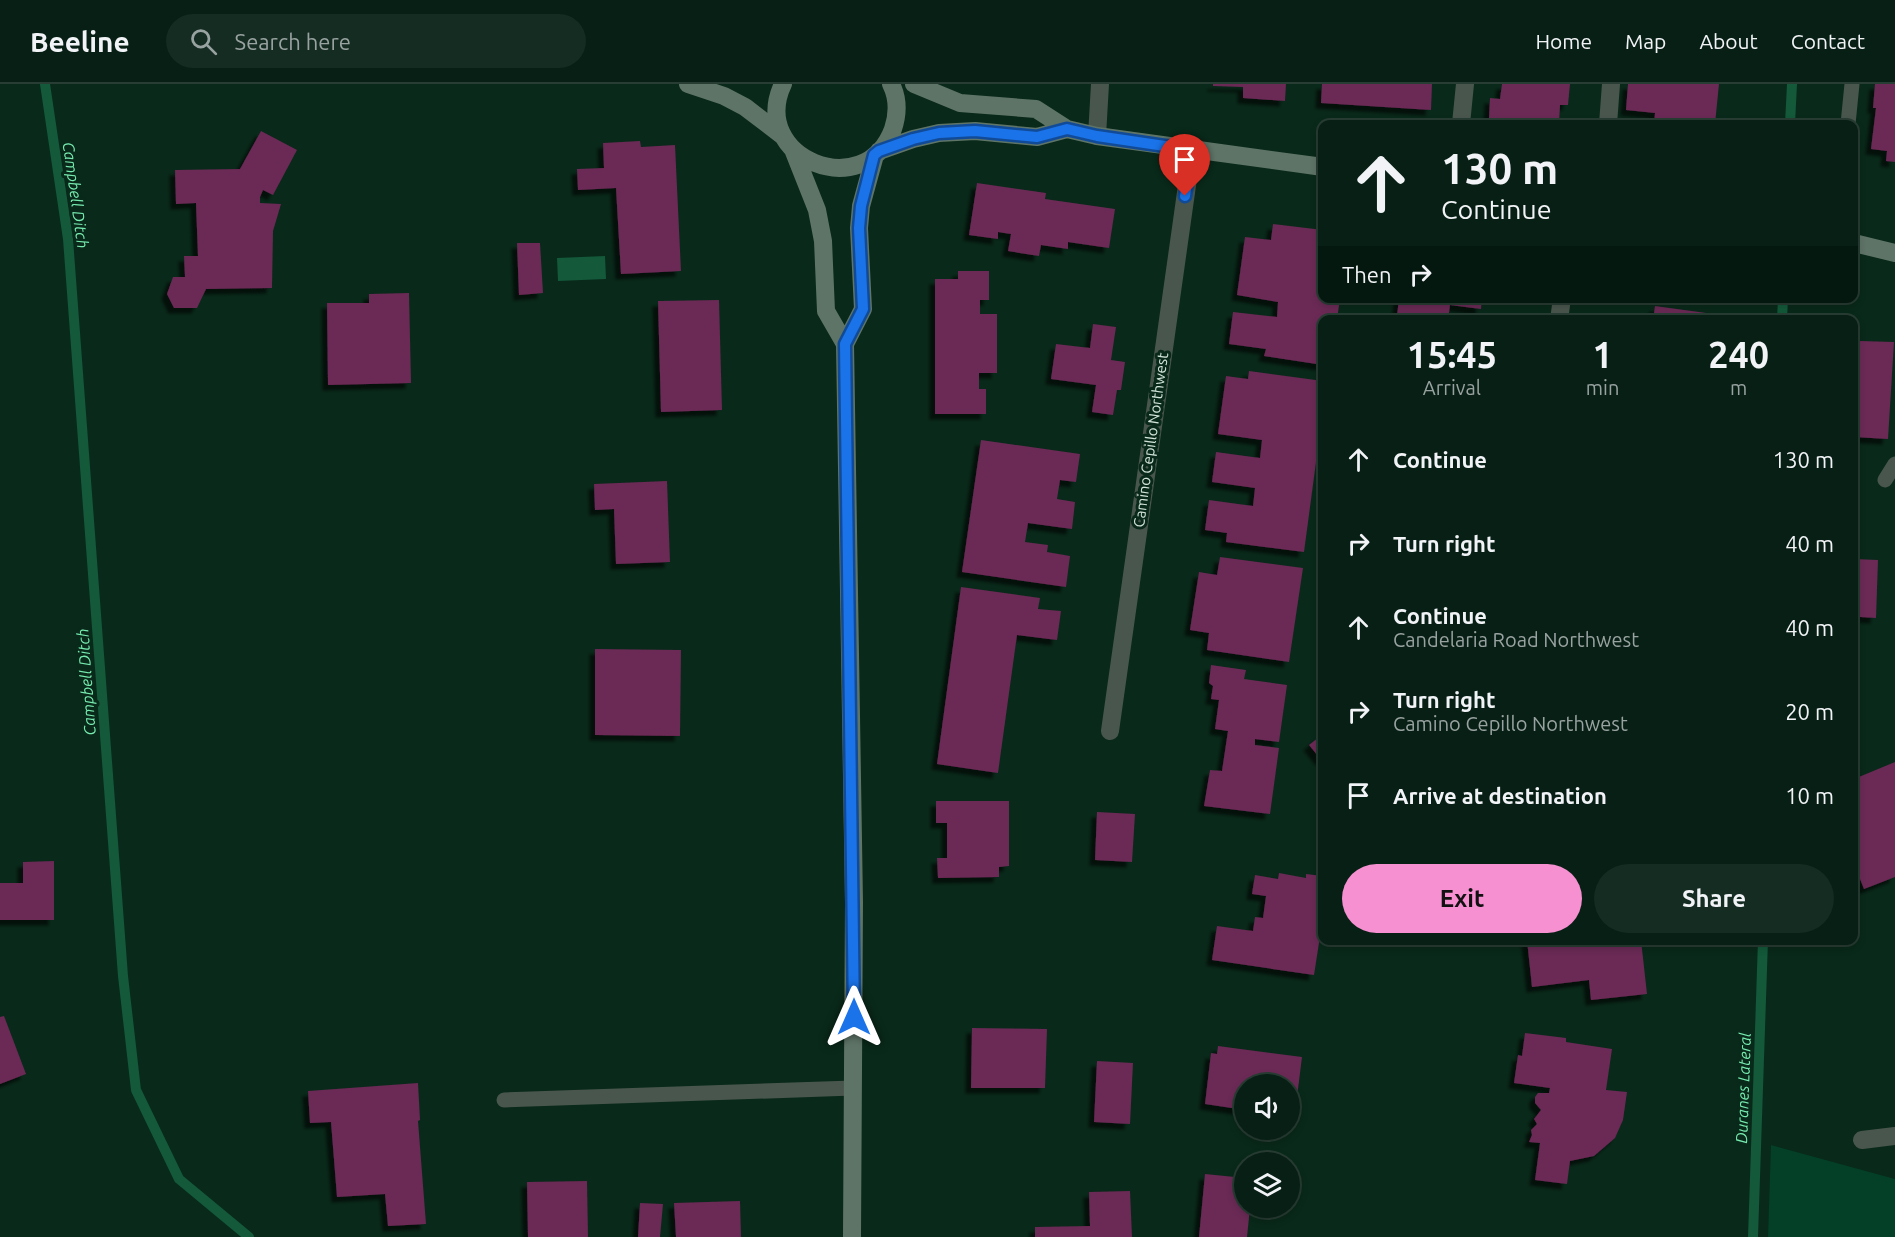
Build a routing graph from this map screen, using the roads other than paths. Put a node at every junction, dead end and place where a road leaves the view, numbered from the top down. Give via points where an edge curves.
1 (688, 84) edge
2 (783, 84) edge
3 (891, 84) edge
4 (914, 84) edge
5 (1100, 84) edge
6 (1465, 84) edge
7 (1611, 84) edge
8 (1852, 84) edge
9 (1461, 120) edge
10 (1608, 120) edge
11 (1848, 120) edge
12 (1067, 129) junction
13 (1097, 136) junction
14 (788, 143) junction
15 (1192, 150) junction
16 (877, 153) junction
17 (1318, 166) edge
18 (1858, 244) edge
19 (1895, 253) edge
20 (845, 344) junction
21 (1895, 464) edge
22 (1885, 480) dead end
23 (1110, 730) dead end
24 (854, 1088) junction
25 (504, 1100) dead end
26 (1895, 1136) edge
27 (1862, 1140) dead end
28 (852, 1237) edge

1 - 14 main road via 745,107
2 - 14 main road via 778,121
3 - 16 main road via 897,104 896,121 890,137
4 - 12 main road via 960,103 1036,109
5 - 13 street
6 - 9 street
7 - 10 street
8 - 11 lane
12 - 13 main road
12 - 16 main road via 1037,137 975,131 939,133
13 - 15 main road
14 - 16 main road via 807,161 832,168 859,164
14 - 20 main road via 817,210 823,241 826,311
15 - 17 main road
15 - 23 street, Camino Cepillo Northwest
16 - 20 main road via 861,206 859,228 863,309
18 - 19 main road
20 - 24 main road
21 - 22 lane
24 - 25 lane
24 - 28 main road
26 - 27 street

